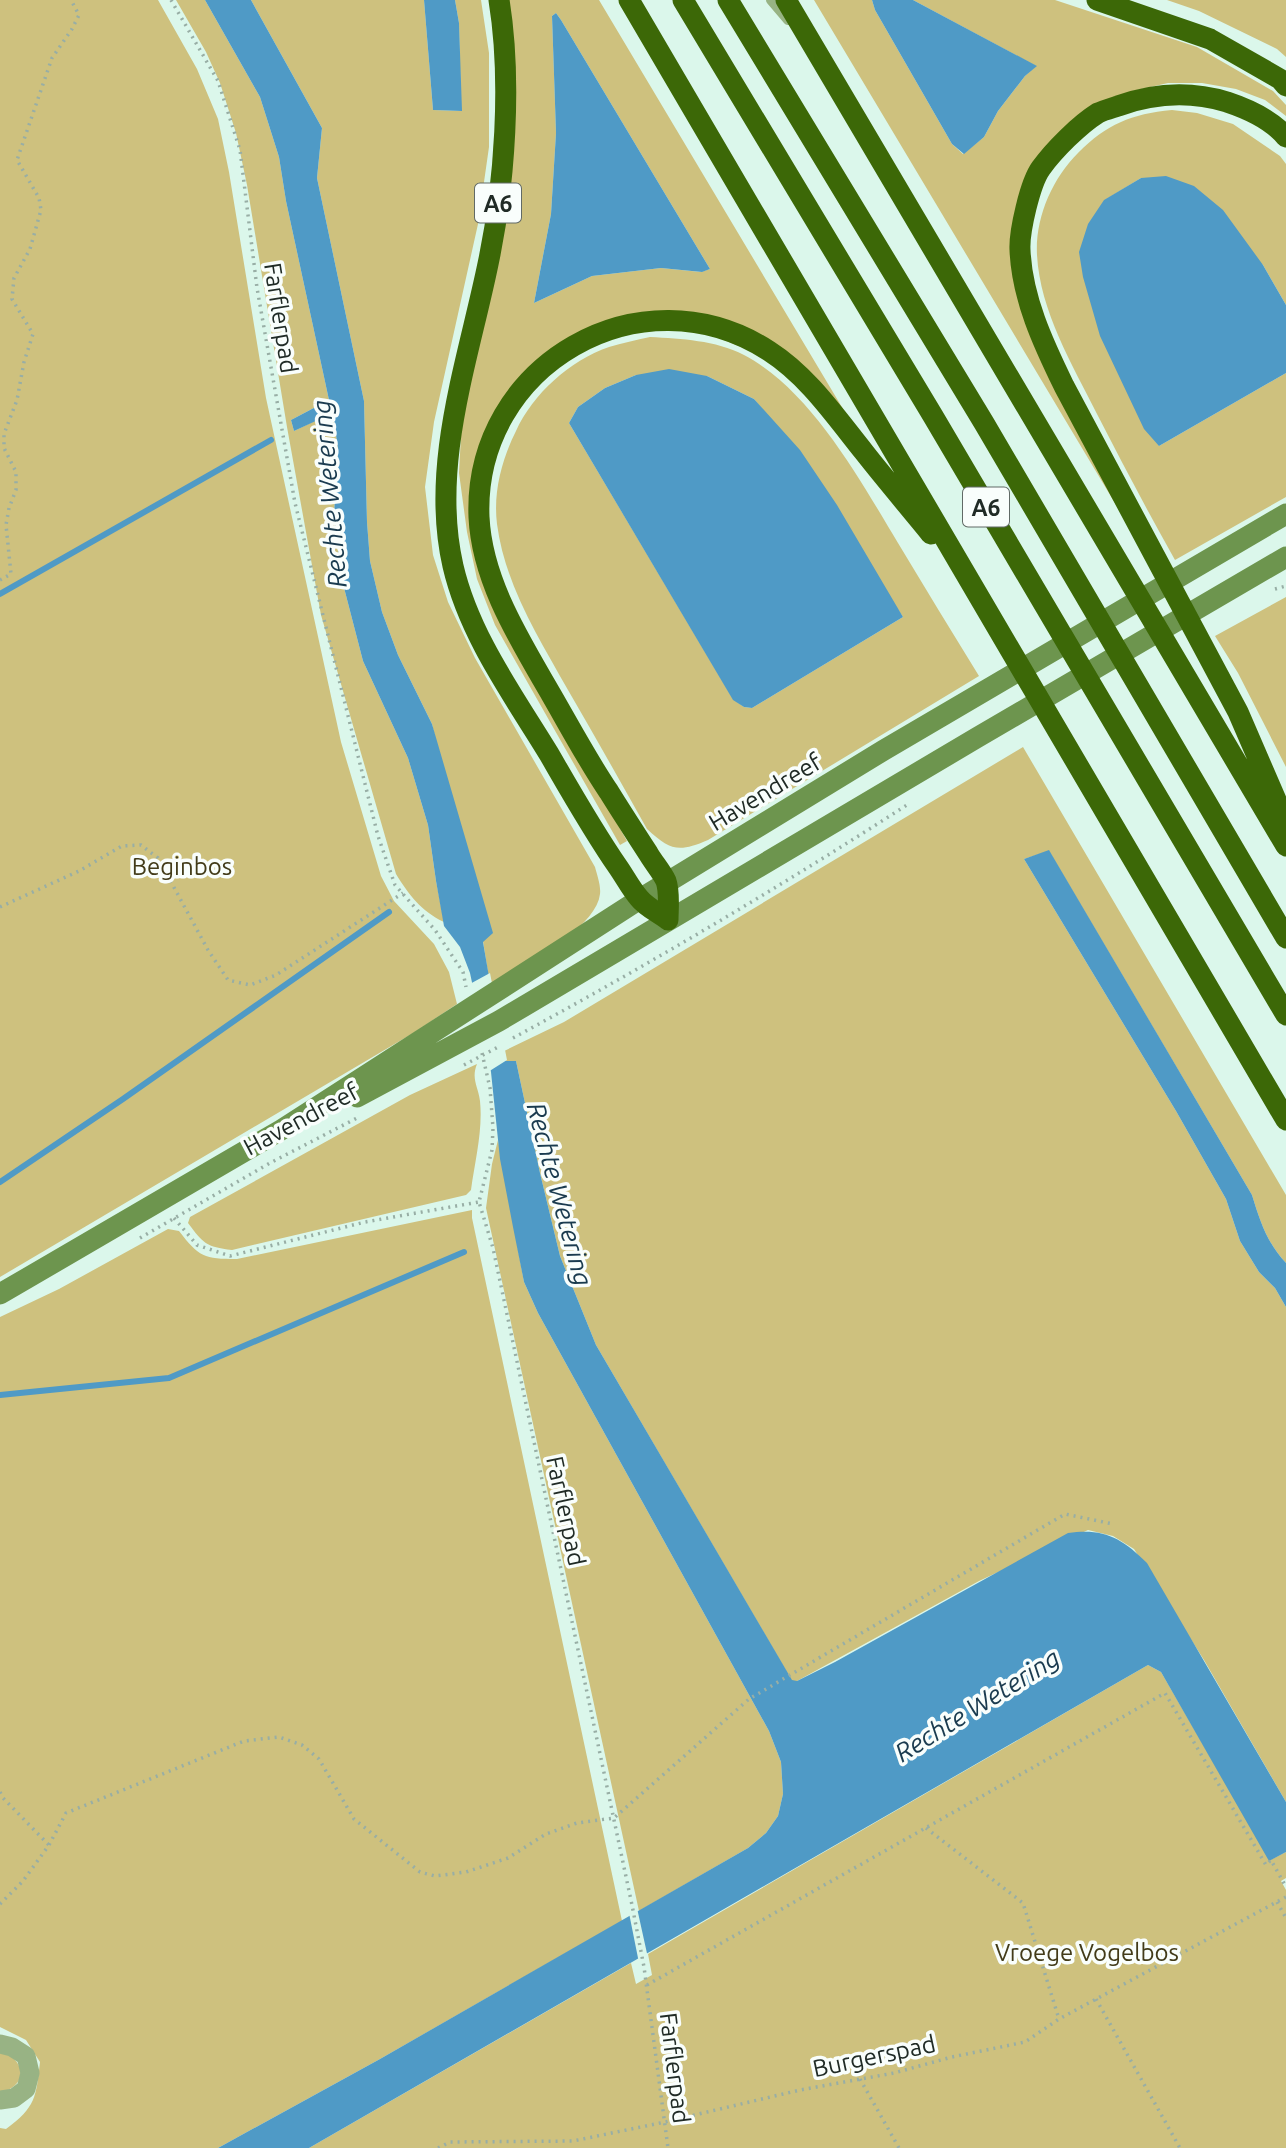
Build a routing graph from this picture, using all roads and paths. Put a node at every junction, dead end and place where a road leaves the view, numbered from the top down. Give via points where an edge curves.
1 (71, 0) edge
2 (171, 0) edge
3 (499, 0) edge
4 (629, 0) edge
5 (683, 0) edge
6 (728, 0) edge
7 (771, 0) edge
8 (786, 0) edge
9 (1097, 0) edge
10 (815, 48) junction
11 (1286, 86) edge
12 (1286, 137) edge
13 (1286, 514) edge
14 (1286, 557) edge
15 (0, 580) edge
16 (971, 581) junction
17 (919, 797) dead end
18 (1286, 823) edge
19 (1286, 845) edge
20 (667, 883) junction
21 (640, 899) junction
22 (0, 907) edge
23 (668, 920) junction
24 (1286, 939) edge
25 (1286, 1015) edge
26 (465, 1065) dead end
27 (364, 1114) dead end
28 (1286, 1120) edge
29 (281, 1130) junction
30 (174, 1219) junction
31 (132, 1242) dead end
32 (0, 1294) edge
33 (1113, 1524) dead end
34 (0, 1792) edge
35 (614, 1818) junction
36 (926, 1828) junction
37 (49, 1845) junction
38 (1286, 1887) edge
39 (1286, 1896) edge
40 (1277, 1902) junction
41 (0, 1904) edge
42 (1286, 1918) edge
43 (647, 1985) junction
44 (1096, 1999) junction
45 (1059, 2019) junction
46 (0, 2044) edge
47 (860, 2079) junction
48 (0, 2100) edge
49 (665, 2122) junction
50 (438, 2148) edge
51 (668, 2148) edge
52 (899, 2148) edge
53 (1180, 2148) edge

1 - 15 path via 79,15 52,58 17,160 39,198 41,211 30,249 14,278 12,299 33,334 4,434 4,448 16,472 16,490 6,525 12,574
2 - 22 path, Farflerpad via 218,81 240,150 257,288 295,503 378,836 395,885 403,893 276,975 250,985 228,980 158,858 141,845 122,846
3 - 21 highway, A6 via 505,103 500,191 447,460 447,523 453,566 476,631 602,844
4 - 16 highway, A6
5 - 25 highway, A6
6 - 24 highway, A6 via 984,423
7 - 10 lane
8 - 10 highway
9 - 11 highway via 1210,39
10 - 19 highway
12 - 18 highway via 1243,107 1209,96 1167,94 1099,113 1039,170 1026,209 1020,249 1028,301 1063,386 1238,712
13 - 20 main road, Havendreef
14 - 23 main road, Havendreef
16 - 20 highway, A6 via 798,373 737,334 705,324 636,323 572,345 545,365 522,388 491,440 482,474 479,518 486,561 528,656
16 - 28 highway, A6
17 - 26 path via 666,954
20 - 21 main road, Havendreef
20 - 23 highway
21 - 23 highway
21 - 29 main road, Havendreef
23 - 29 main road, Havendreef via 472,1036 355,1098
27 - 30 path, Havendreef
29 - 32 main road, Havendreef
30 - 31 path, Havendreef
30 - 35 path, Farflerpad via 197,1245 230,1256 365,1222 479,1202 493,1248
33 - 35 path via 1065,1514 802,1667 748,1699
34 - 37 path
35 - 37 path via 577,1823 547,1834 508,1858 466,1872 435,1876 420,1872 354,1819 319,1759 302,1745 279,1737 243,1741 66,1813
35 - 43 path, Farflerpad
36 - 38 path via 1166,1693 1266,1865 1271,1860
36 - 43 path
36 - 45 path via 1023,1903
37 - 41 path
39 - 40 path, Burgerspad
40 - 42 path
40 - 44 path, Burgerspad
43 - 49 path, Farflerpad
44 - 45 path, Burgerspad
44 - 53 path
45 - 47 path, Burgerspad via 1025,2042
46 - 48 street via 26,2056 30,2073 26,2089 14,2098
47 - 49 path, Burgerspad
47 - 52 path
49 - 50 path, Burgerspad via 573,2141 450,2142
49 - 51 path, Farflerpad

